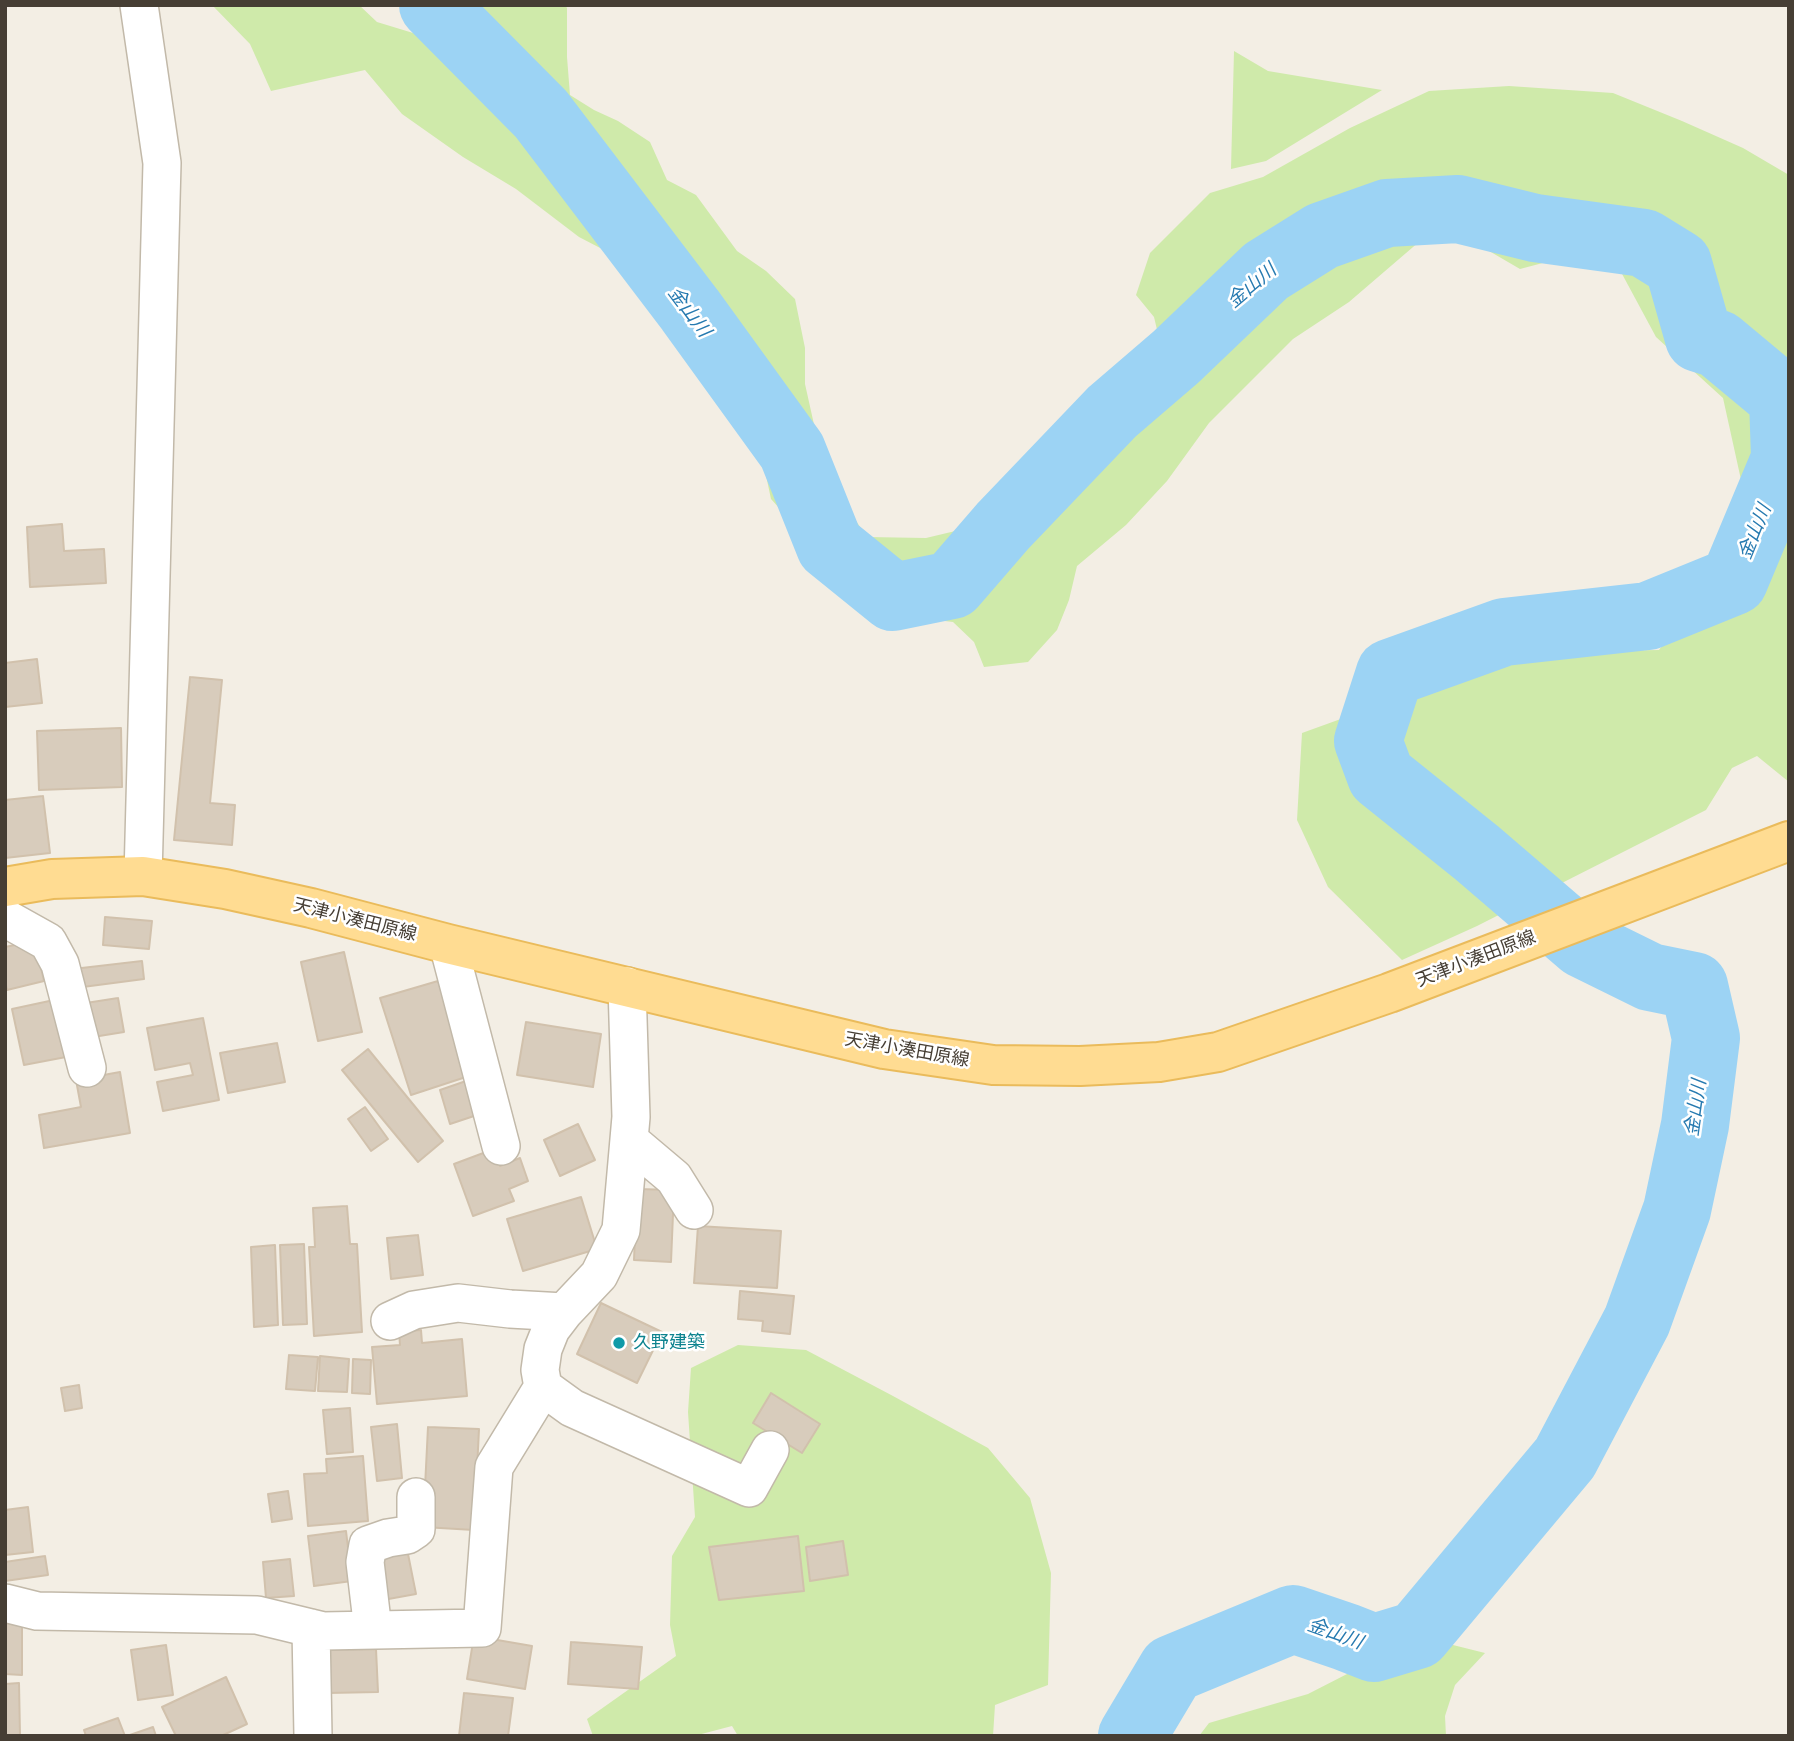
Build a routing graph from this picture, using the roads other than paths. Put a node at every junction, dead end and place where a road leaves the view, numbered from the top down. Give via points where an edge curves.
1 (138, 5) edge
2 (1789, 841) edge
3 (143, 876) junction
4 (5, 887) edge
5 (5, 918) edge
6 (448, 944) junction
7 (626, 986) junction
8 (87, 1068) dead end
9 (629, 1140) junction
10 (501, 1146) dead end
11 (694, 1210) dead end
12 (564, 1312) junction
13 (390, 1321) dead end
14 (543, 1387) junction
15 (770, 1450) dead end
16 (416, 1497) dead end
17 (5, 1603) edge
18 (311, 1628) junction
19 (373, 1630) junction
20 (313, 1736) edge

1 - 3 street via 162,163
2 - 7 main road, 天津小湊田原線 via 1389,993 1219,1052 1159,1062 993,1065 884,1049
3 - 4 main road, 天津小湊田原線 via 52,879
3 - 6 main road, 天津小湊田原線 via 311,908
5 - 8 street via 48,942 60,964
6 - 7 main road, 天津小湊田原線
6 - 10 street
7 - 9 street
9 - 11 street via 674,1178
9 - 12 street via 621,1230 598,1275
12 - 13 street via 458,1303 414,1310
12 - 14 street via 542,1349
14 - 15 street via 572,1408 744,1497
14 - 19 street via 494,1467 482,1628
16 - 19 street via 416,1529 368,1545 365,1562
17 - 18 street via 37,1611 257,1615
18 - 19 street
18 - 20 street

